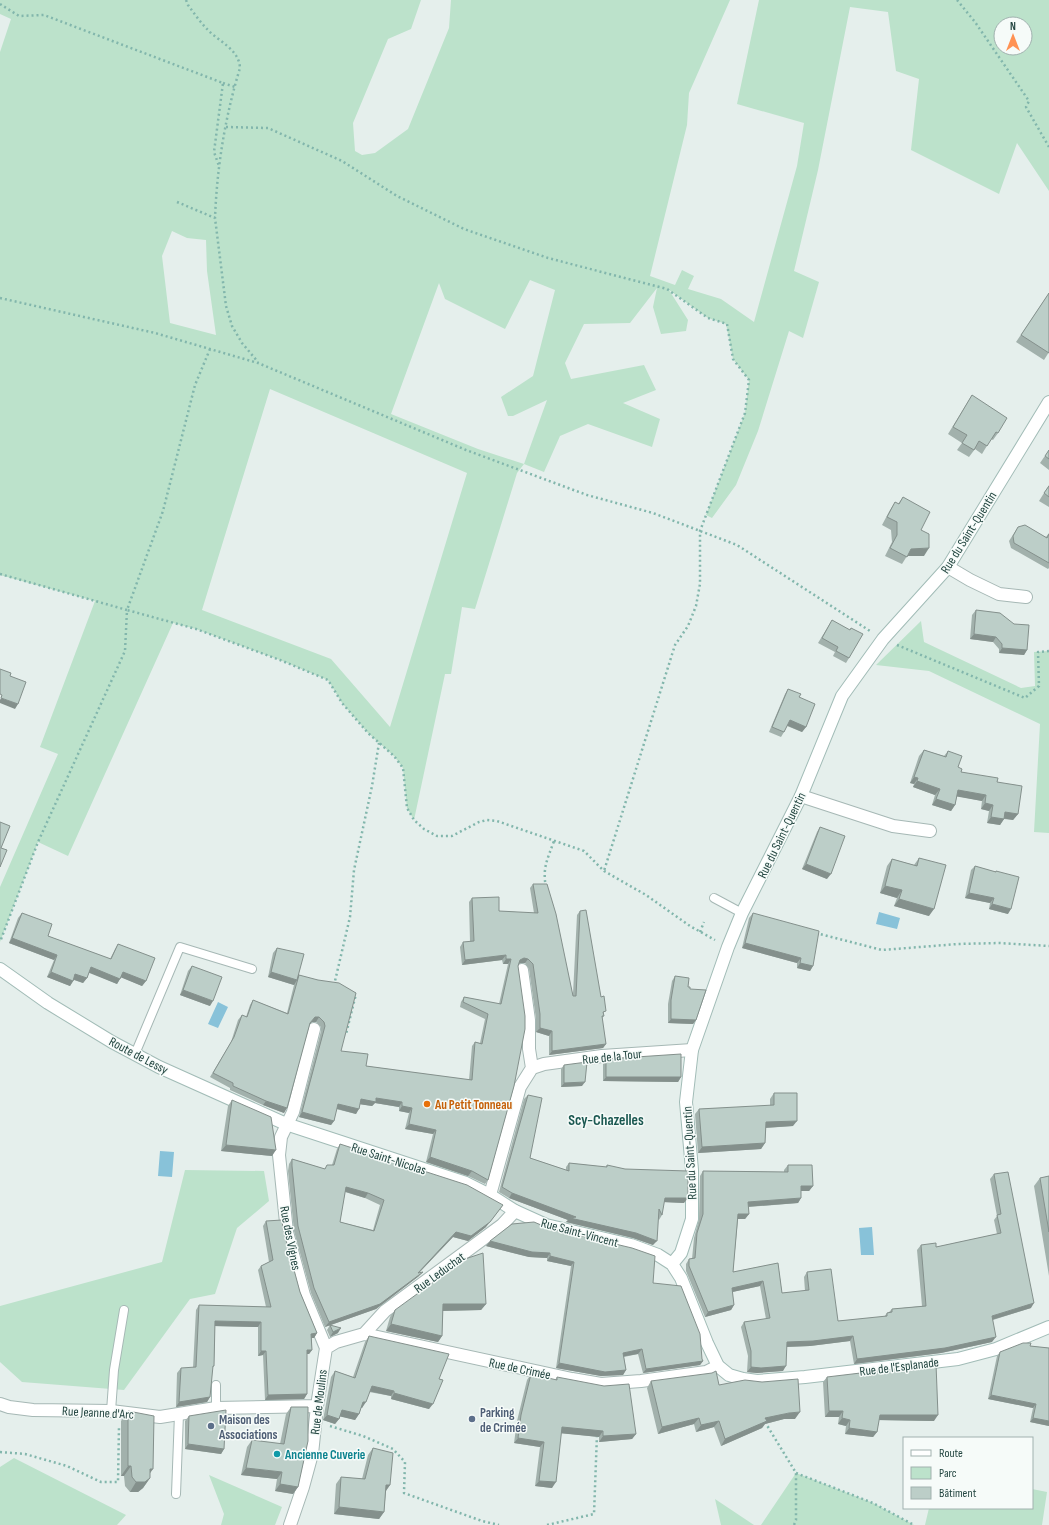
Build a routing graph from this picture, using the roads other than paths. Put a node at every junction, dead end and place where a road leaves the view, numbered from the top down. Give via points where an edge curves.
1 (1049, 402) edge
2 (948, 567) junction
3 (1026, 597) dead end
4 (801, 796) junction
5 (930, 831) dead end
6 (714, 898) dead end
7 (742, 913) junction
8 (0, 969) edge
9 (252, 969) dead end
10 (522, 970) dead end
11 (313, 1033) road end
12 (692, 1050) junction
13 (135, 1054) junction
14 (532, 1068) junction
15 (286, 1124) junction
16 (490, 1195) junction
17 (515, 1211) junction
18 (672, 1264) junction
19 (124, 1310) dead end
20 (1049, 1327) edge
21 (364, 1334) junction
22 (326, 1348) junction
23 (718, 1366) junction
24 (216, 1385) dead end
25 (0, 1404) edge
26 (317, 1406) junction
27 (216, 1408) junction
28 (116, 1411) junction
29 (179, 1414) junction
30 (176, 1494) dead end
31 (290, 1525) edge

1 - 2 street, Rue du Saint-Quentin
2 - 3 street via 999,594
2 - 4 street, Rue du Saint-Quentin via 882,639 842,696
4 - 5 street via 893,826
4 - 7 street, Rue du Saint-Quentin
6 - 7 lane
7 - 12 street, Rue du Saint-Quentin
8 - 13 street, Route de Lessy via 48,1003
9 - 13 lane via 180,947
10 - 14 street
11 - 15 street, Rue des Vignes via 293,1112
12 - 14 street, Rue de la Tour via 602,1056
12 - 18 street, Rue du Saint-Quentin via 686,1102 692,1170 692,1219 681,1253
13 - 15 street, Route de Lessy
14 - 16 street via 520,1087
15 - 16 street, Rue Saint-Nicolas via 466,1183
15 - 22 street, Rue des Vignes via 281,1137 279,1155 287,1232 304,1295
16 - 17 street, Rue Saint-Vincent
17 - 18 street, Rue Saint-Vincent via 546,1225 630,1245 658,1255
17 - 21 street, Rue Leduchat via 502,1225 385,1311
18 - 23 street via 681,1278
19 - 28 lane via 114,1370
20 - 23 street, Rue de l'Esplanade via 996,1349 958,1359 805,1377 757,1380 729,1375
21 - 22 street, Rue de Crimée via 336,1342
21 - 23 street, Rue de Crimée via 601,1384 682,1376 706,1372
22 - 26 street, Rue de Moulins
24 - 27 lane
25 - 28 street, Rue Jeanne d'Arc via 34,1410
26 - 27 street, Rue Jeanne d'Arc
26 - 31 street, Rue de Moulins via 310,1461
27 - 29 street, Rue Jeanne d'Arc
28 - 29 street, Rue Jeanne d'Arc via 160,1416
29 - 30 lane

